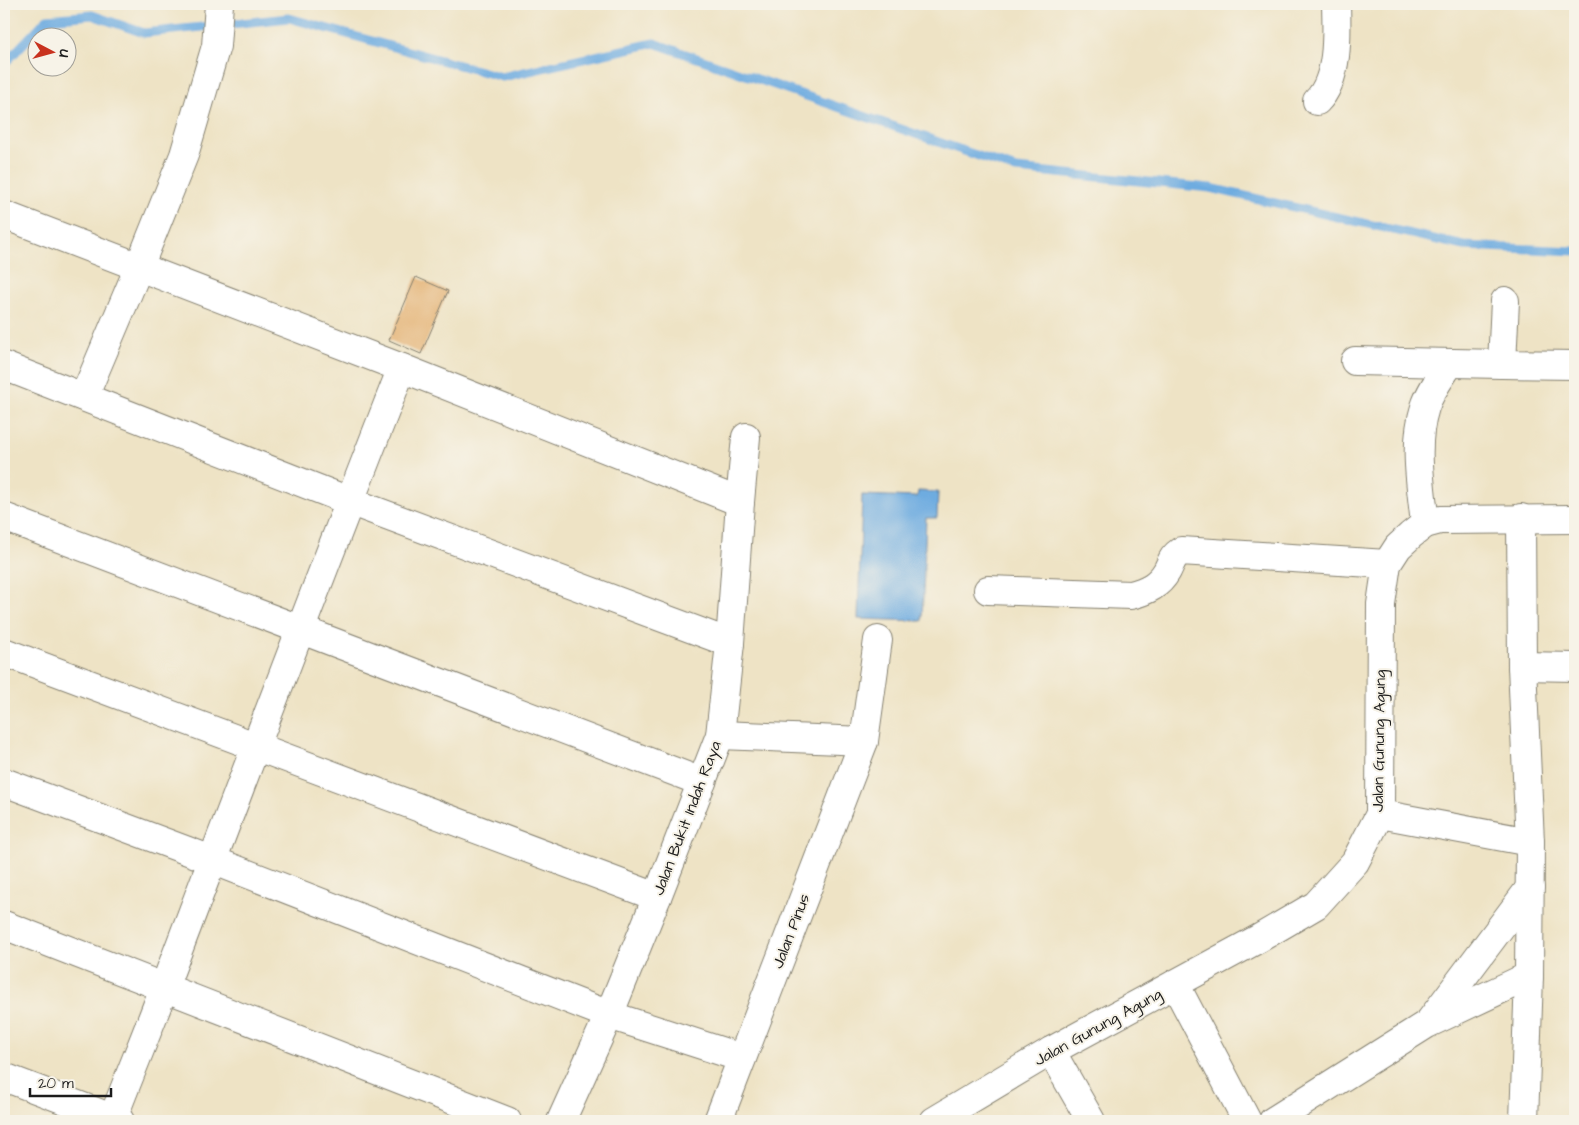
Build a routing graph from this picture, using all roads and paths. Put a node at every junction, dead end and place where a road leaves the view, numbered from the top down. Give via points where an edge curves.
1 (1336, 4) edge
2 (218, 16) edge
3 (1317, 101) dead end
4 (4, 216) edge
5 (139, 267) junction
6 (1505, 301) dead end
7 (1355, 361) dead end
8 (1450, 363) junction
9 (1502, 364) junction
10 (1575, 365) edge
11 (4, 366) edge
12 (402, 368) junction
13 (84, 397) junction
14 (746, 436) dead end
15 (349, 501) junction
16 (740, 502) junction
17 (4, 517) edge
18 (1521, 518) junction
19 (1575, 519) edge
20 (1425, 524) junction
21 (1387, 564) junction
22 (988, 590) dead end
23 (300, 630) junction
24 (878, 640) dead end
25 (730, 643) junction
26 (4, 652) edge
27 (1522, 666) junction
28 (1575, 667) edge
29 (720, 735) junction
30 (864, 742) junction
31 (255, 747) junction
32 (4, 782) edge
33 (702, 782) junction
34 (1380, 814) junction
35 (1530, 842) junction
36 (212, 860) junction
37 (1530, 888) junction
38 (657, 897) junction
39 (4, 925) edge
40 (1529, 976) junction
41 (1176, 984) junction
42 (164, 987) junction
43 (609, 1016) junction
44 (1427, 1024) junction
45 (1051, 1051) junction
46 (742, 1058) junction
47 (4, 1077) edge
48 (115, 1120) edge
49 (507, 1121) edge
50 (561, 1121) edge
51 (718, 1121) edge
52 (935, 1121) edge
53 (1091, 1121) edge
54 (1247, 1121) edge
55 (1273, 1121) edge
56 (1524, 1121) edge

1 - 3 street via 1331,76 1328,87
2 - 5 street via 216,46 209,75 184,155
4 - 5 street
5 - 12 street
5 - 13 street
6 - 9 street
7 - 8 street
8 - 9 street
8 - 20 street via 1425,407 1420,431 1418,459
9 - 10 street
11 - 13 street
12 - 15 street
12 - 16 street
13 - 15 street
14 - 16 street, Jalan Bukit Indah Raya
15 - 23 street
15 - 25 street
16 - 25 street, Jalan Bukit Indah Raya
17 - 23 street
18 - 19 street
18 - 20 street via 1440,520
18 - 27 street
20 - 21 street, Jalan Gunung Agung via 1398,547
21 - 22 street via 1181,551 1174,556 1160,582 1131,595
21 - 34 street, Jalan Gunung Agung via 1381,604
23 - 31 street
23 - 33 street
24 - 30 street, Jalan Pinus
25 - 29 street, Jalan Bukit Indah Raya
26 - 31 street
27 - 28 street
27 - 35 street
29 - 30 street
29 - 33 street, Jalan Bukit Indah Raya
30 - 46 street, Jalan Pinus
31 - 36 street
31 - 38 street
32 - 36 street
33 - 38 street, Jalan Bukit Indah Raya
34 - 35 street
34 - 41 street, Jalan Gunung Agung via 1355,862 1316,905
35 - 37 street
36 - 42 street
36 - 43 street
37 - 40 street
37 - 44 street
38 - 43 street, Jalan Bukit Indah Raya
39 - 42 street
40 - 44 street
40 - 56 street
41 - 45 street, Jalan Gunung Agung
41 - 54 street
42 - 48 street
42 - 49 street
43 - 46 street
43 - 50 street, Jalan Bukit Indah Raya
44 - 55 street
45 - 52 street, Jalan Gunung Agung
45 - 53 street
46 - 51 street, Jalan Pinus
47 - 48 street

